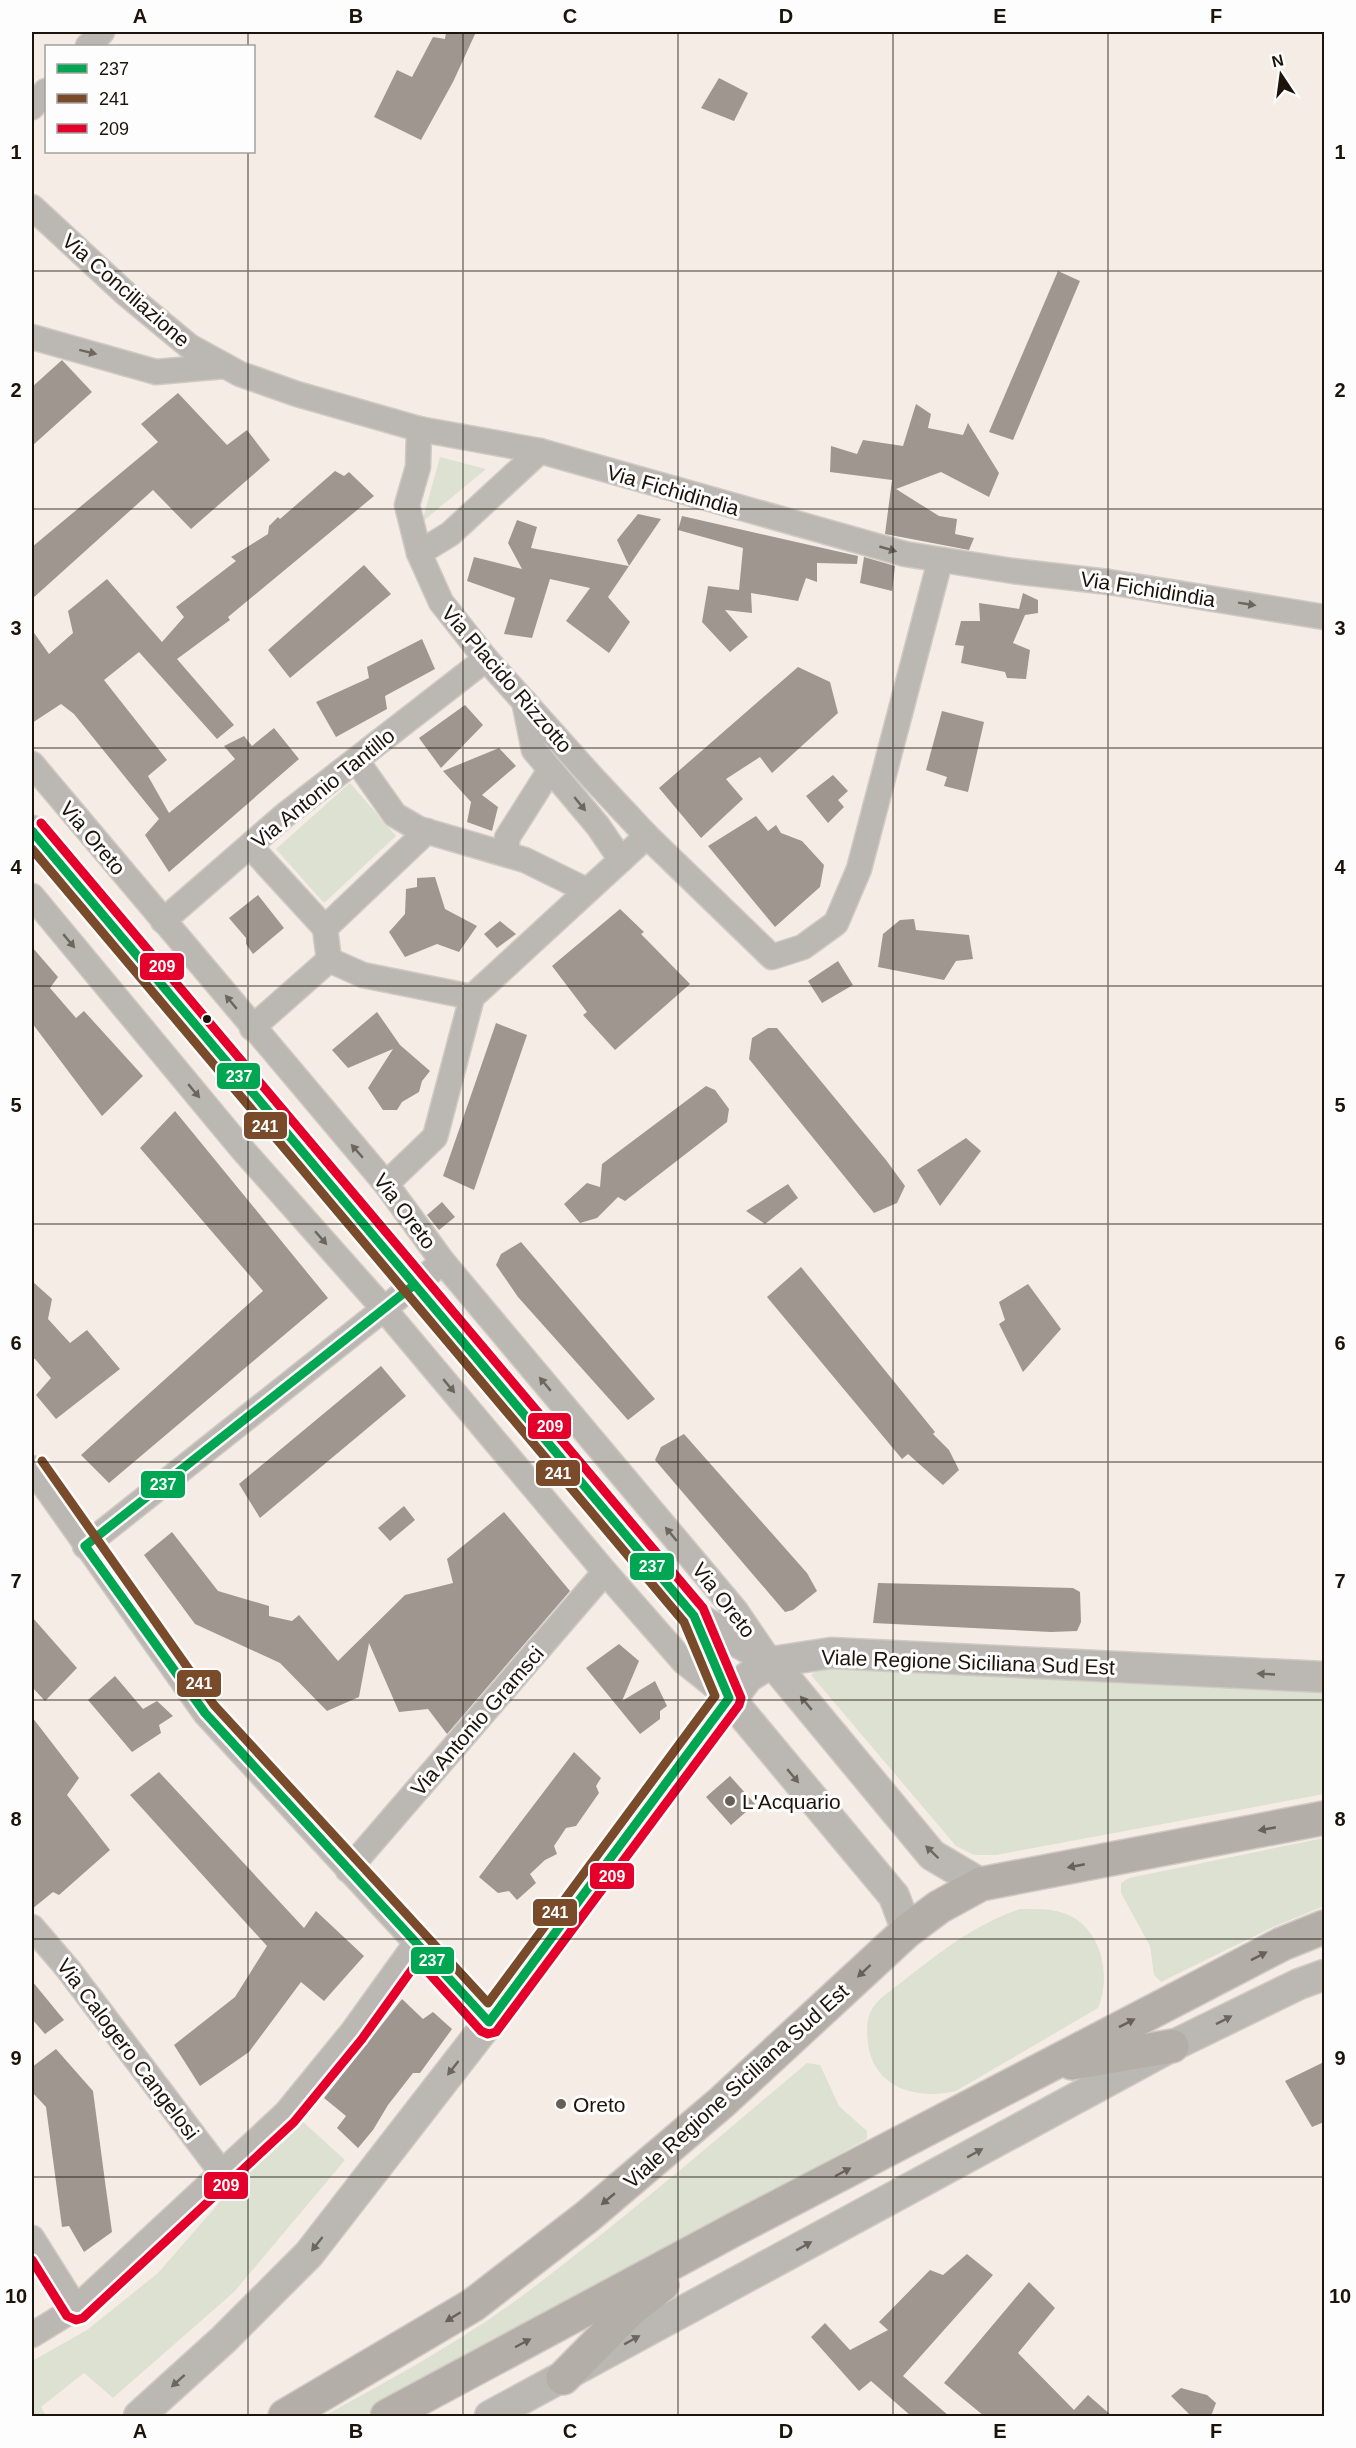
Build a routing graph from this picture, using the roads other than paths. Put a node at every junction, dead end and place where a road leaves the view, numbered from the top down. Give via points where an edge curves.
1 (102, 32) edge
2 (89, 45) edge
3 (45, 92) edge
4 (32, 107) edge
5 (32, 207) edge
6 (32, 337) edge
7 (225, 366) junction
8 (419, 429) junction
9 (540, 451) junction
10 (419, 553) junction
11 (940, 561) junction
12 (1324, 617) edge
13 (486, 659) junction
14 (524, 701) junction
15 (356, 760) junction
16 (32, 764) edge
17 (550, 770) junction
18 (32, 831) edge
19 (427, 831) junction
20 (647, 836) junction
21 (250, 846) junction
22 (507, 854) junction
23 (621, 860) junction
24 (586, 890) junction
25 (32, 896) edge
26 (163, 921) junction
27 (325, 928) junction
28 (329, 960) junction
29 (472, 997) junction
30 (252, 1028) junction
31 (386, 1184) junction
32 (443, 1262) junction
33 (414, 1285) junction
34 (384, 1310) junction
35 (32, 1468) edge
36 (85, 1546) junction
37 (605, 1572) junction
38 (694, 1616) junction
39 (771, 1662) junction
40 (1324, 1677) edge
41 (729, 1698) junction
42 (1324, 1818) edge
43 (348, 1870) junction
44 (981, 1884) junction
45 (32, 1927) edge
46 (1324, 1927) edge
47 (907, 1931) junction
48 (417, 1942) junction
49 (1324, 1975) edge
50 (489, 2022) junction
51 (1172, 2046) junction
52 (1024, 2076) junction
53 (222, 2173) junction
54 (735, 2229) junction
55 (32, 2238) edge
56 (76, 2308) junction
57 (32, 2335) edge
58 (562, 2378) junction
59 (139, 2416) edge
60 (285, 2416) edge
61 (387, 2416) edge
62 (490, 2416) edge

1 - 2 street
3 - 4 street
5 - 7 street, Via Conciliazione via 125,293 189,345
6 -> 7 street, Via Fichidindia via 156,372
7 - 8 street, Via Fichidindia via 297,394
8 - 9 street, Via Fichidindia
8 - 10 street, Via Placido Rizzotto via 418,467 408,505
9 - 10 street via 450,534
9 -> 11 street, Via Fichidindia
10 - 13 street, Via Placido Rizzotto via 441,602
11 -> 12 street, Via Fichidindia via 1109,582
11 - 20 street, Via Placido Rizzotto via 859,869 836,923 803,948 772,957
13 - 14 street, Via Placido Rizzotto
13 - 15 street, Via Antonio Tantillo
14 - 17 street via 534,750
14 - 20 street, Via Placido Rizzotto
15 - 19 street via 395,815
15 - 21 street, Via Antonio Tantillo
16 - 26 street, Via Oreto
17 - 22 street via 507,838
17 -> 23 street via 598,826
18 - 33 street, Via Oreto
19 - 22 street
19 - 27 street
20 - 23 street
21 - 26 street, Via Antonio Tantillo
21 - 27 street
22 - 24 street
23 - 24 street
24 - 29 street
25 -> 34 street via 242,1149
30 -> 26 street, Via Oreto
27 - 28 street
28 - 29 street via 363,975
28 - 30 street
29 - 31 street via 435,1137
31 -> 30 street, Via Oreto
31 - 32 street, Via Oreto
32 - 33 street
39 -> 32 street, Via Oreto via 736,1611
33 - 34 street
33 - 38 street, Via Oreto
34 - 36 street
34 -> 37 street
35 - 36 street
36 - 43 street via 205,1713
37 - 41 street via 684,1662
37 - 43 street, Via Antonio Gramsci
38 - 39 street
38 - 41 street
40 -> 39 street, Viale Regione Siciliana Sud Est via 831,1653
39 - 41 street, Viale Regione Siciliana Sud Est via 748,1677
44 -> 39 street via 932,1855
41 -> 47 street via 894,1896
41 - 50 street, Viale Regione Siciliana Sud Est
42 -> 44 main road, Viale Regione Siciliana Sud Est
43 - 48 street
44 - 47 main road, Viale Regione Siciliana Sud Est via 939,1907
45 - 53 street, Via Calogero Cangelosi
52 -> 46 main road via 1282,1944
47 -> 60 main road, Viale Regione Siciliana Sud Est via 722,2102 588,2216 472,2305
48 - 50 street
48 - 53 street via 353,2031 286,2113
51 -> 49 street
50 -> 59 street, Viale Regione Siciliana Sud Est via 309,2254
51 - 52 main road via 1087,2059
58 -> 51 street
54 -> 52 main road
53 - 56 street
54 - 58 main road via 630,2310
61 -> 54 main road
55 - 56 street
56 - 57 street
58 - 62 street

